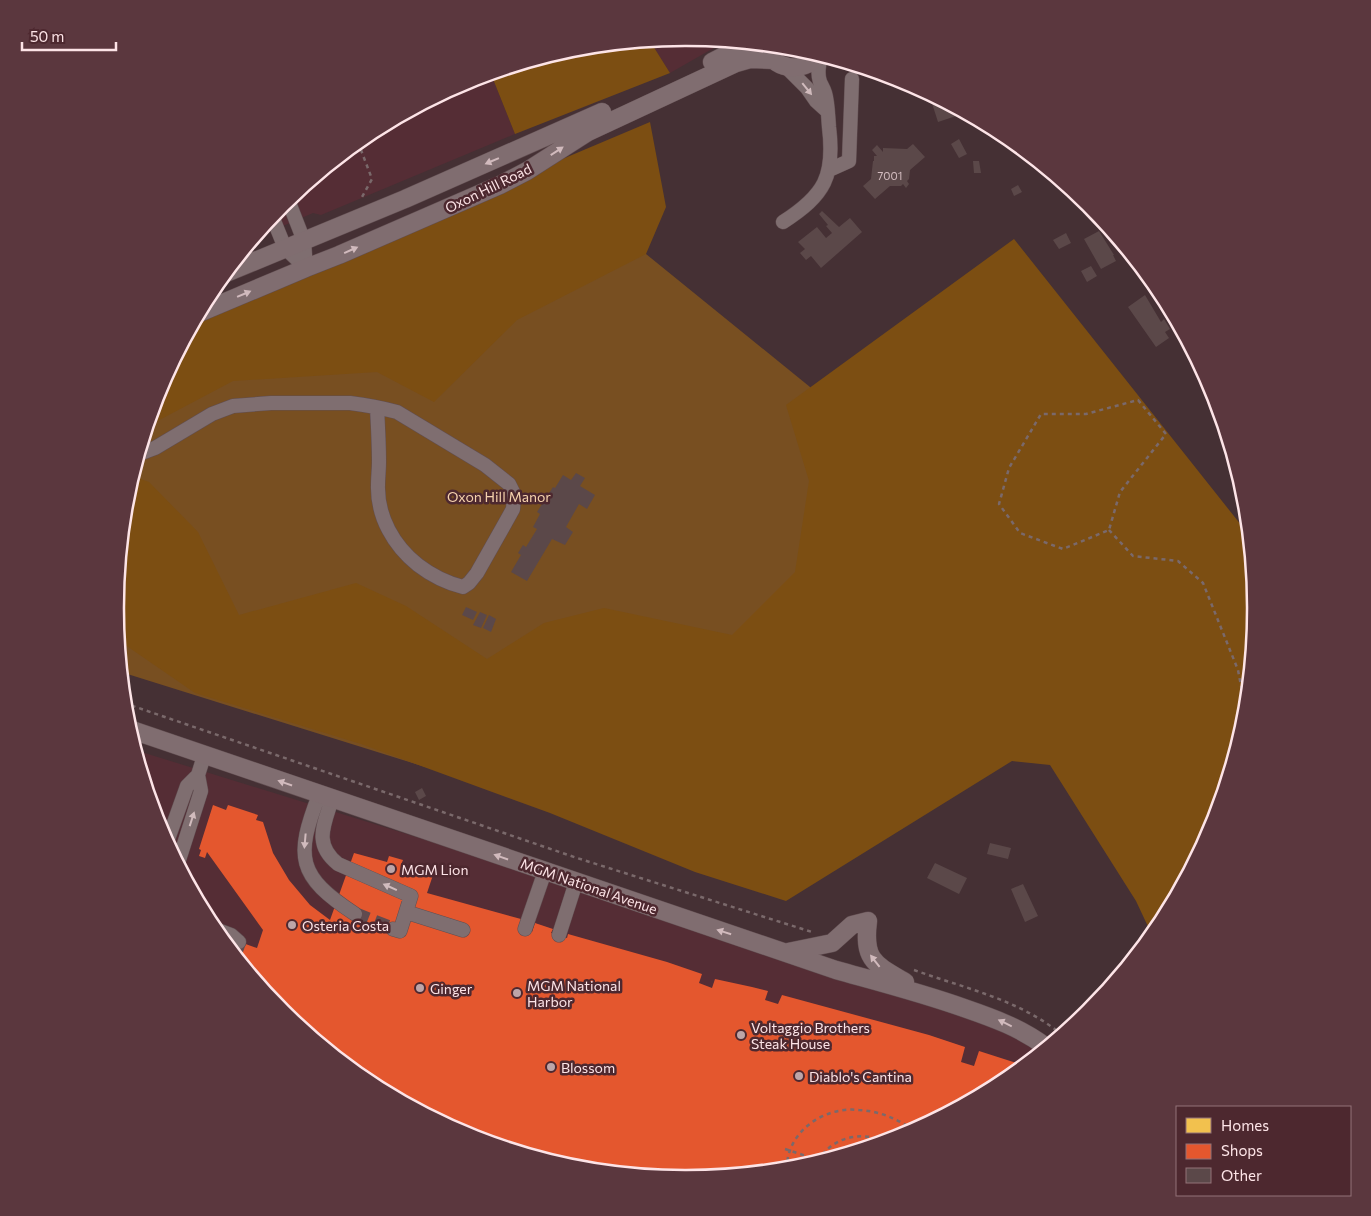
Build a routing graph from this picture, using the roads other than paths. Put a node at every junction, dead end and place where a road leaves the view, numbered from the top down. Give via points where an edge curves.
1 (737, 49) edge
2 (767, 52) edge
3 (813, 61) edge
4 (818, 62) edge
5 (779, 64) junction
6 (852, 79) dead end
7 (827, 111) junction
8 (829, 170) junction
9 (291, 208) edge
10 (783, 222) dead end
11 (275, 225) edge
12 (304, 241) junction
13 (285, 248) junction
14 (240, 266) edge
15 (306, 268) junction
16 (211, 308) edge
17 (377, 408) junction
18 (147, 451) edge
19 (138, 732) edge
20 (204, 756) junction
21 (198, 774) junction
22 (326, 797) junction
23 (171, 831) edge
24 (181, 854) edge
25 (545, 872) junction
26 (576, 882) junction
27 (406, 912) junction
28 (354, 914) tunnel mouth
29 (393, 929) dead end
30 (526, 929) dead end
31 (463, 930) dead end
32 (228, 934) edge
33 (559, 935) dead end
34 (239, 942) dead end
35 (785, 952) junction
36 (930, 996) junction
37 (1041, 1042) edge

1 -> 12 main road, Oxon Hill Road via 517,150
2 - 5 main road
3 - 5 main road, Oxon Hill Road via 800,67
4 - 7 lane
5 -> 7 lane
15 -> 5 main road, Oxon Hill Road via 500,185 588,132 736,63 750,58
6 - 8 lane via 849,161
7 - 8 lane via 832,149
8 - 10 lane via 820,192
9 - 12 lane
11 - 13 lane
12 - 13 main road, Oxon Hill Road
12 - 15 lane
13 - 14 main road, Oxon Hill Road
13 - 15 lane
16 -> 15 main road, Oxon Hill Road
17 - 17 lane via 404,415 485,465 509,484 514,494 512,509 502,528 477,573 463,587 450,584 411,559 396,543 383,519 378,486
17 - 18 lane via 350,403 233,406 212,414
19 - 20 main road, MGM National Avenue
20 - 21 lane
22 -> 20 main road, MGM National Avenue
21 - 23 lane via 187,786
24 -> 21 lane via 201,791
25 -> 22 main road, MGM National Avenue
27 -> 22 lane via 411,896 330,858 322,836
22 -> 28 lane via 305,833 304,857 323,891
25 - 26 main road, MGM National Avenue
25 - 30 lane
26 - 33 lane
35 -> 26 main road, MGM National Avenue
27 - 29 lane via 400,932
27 - 31 lane
32 - 34 lane
35 - 36 main road, MGM National Avenue
36 -> 35 main road via 873,961 869,954 868,921 852,926 832,944
37 -> 36 main road, MGM National Avenue via 998,1020

